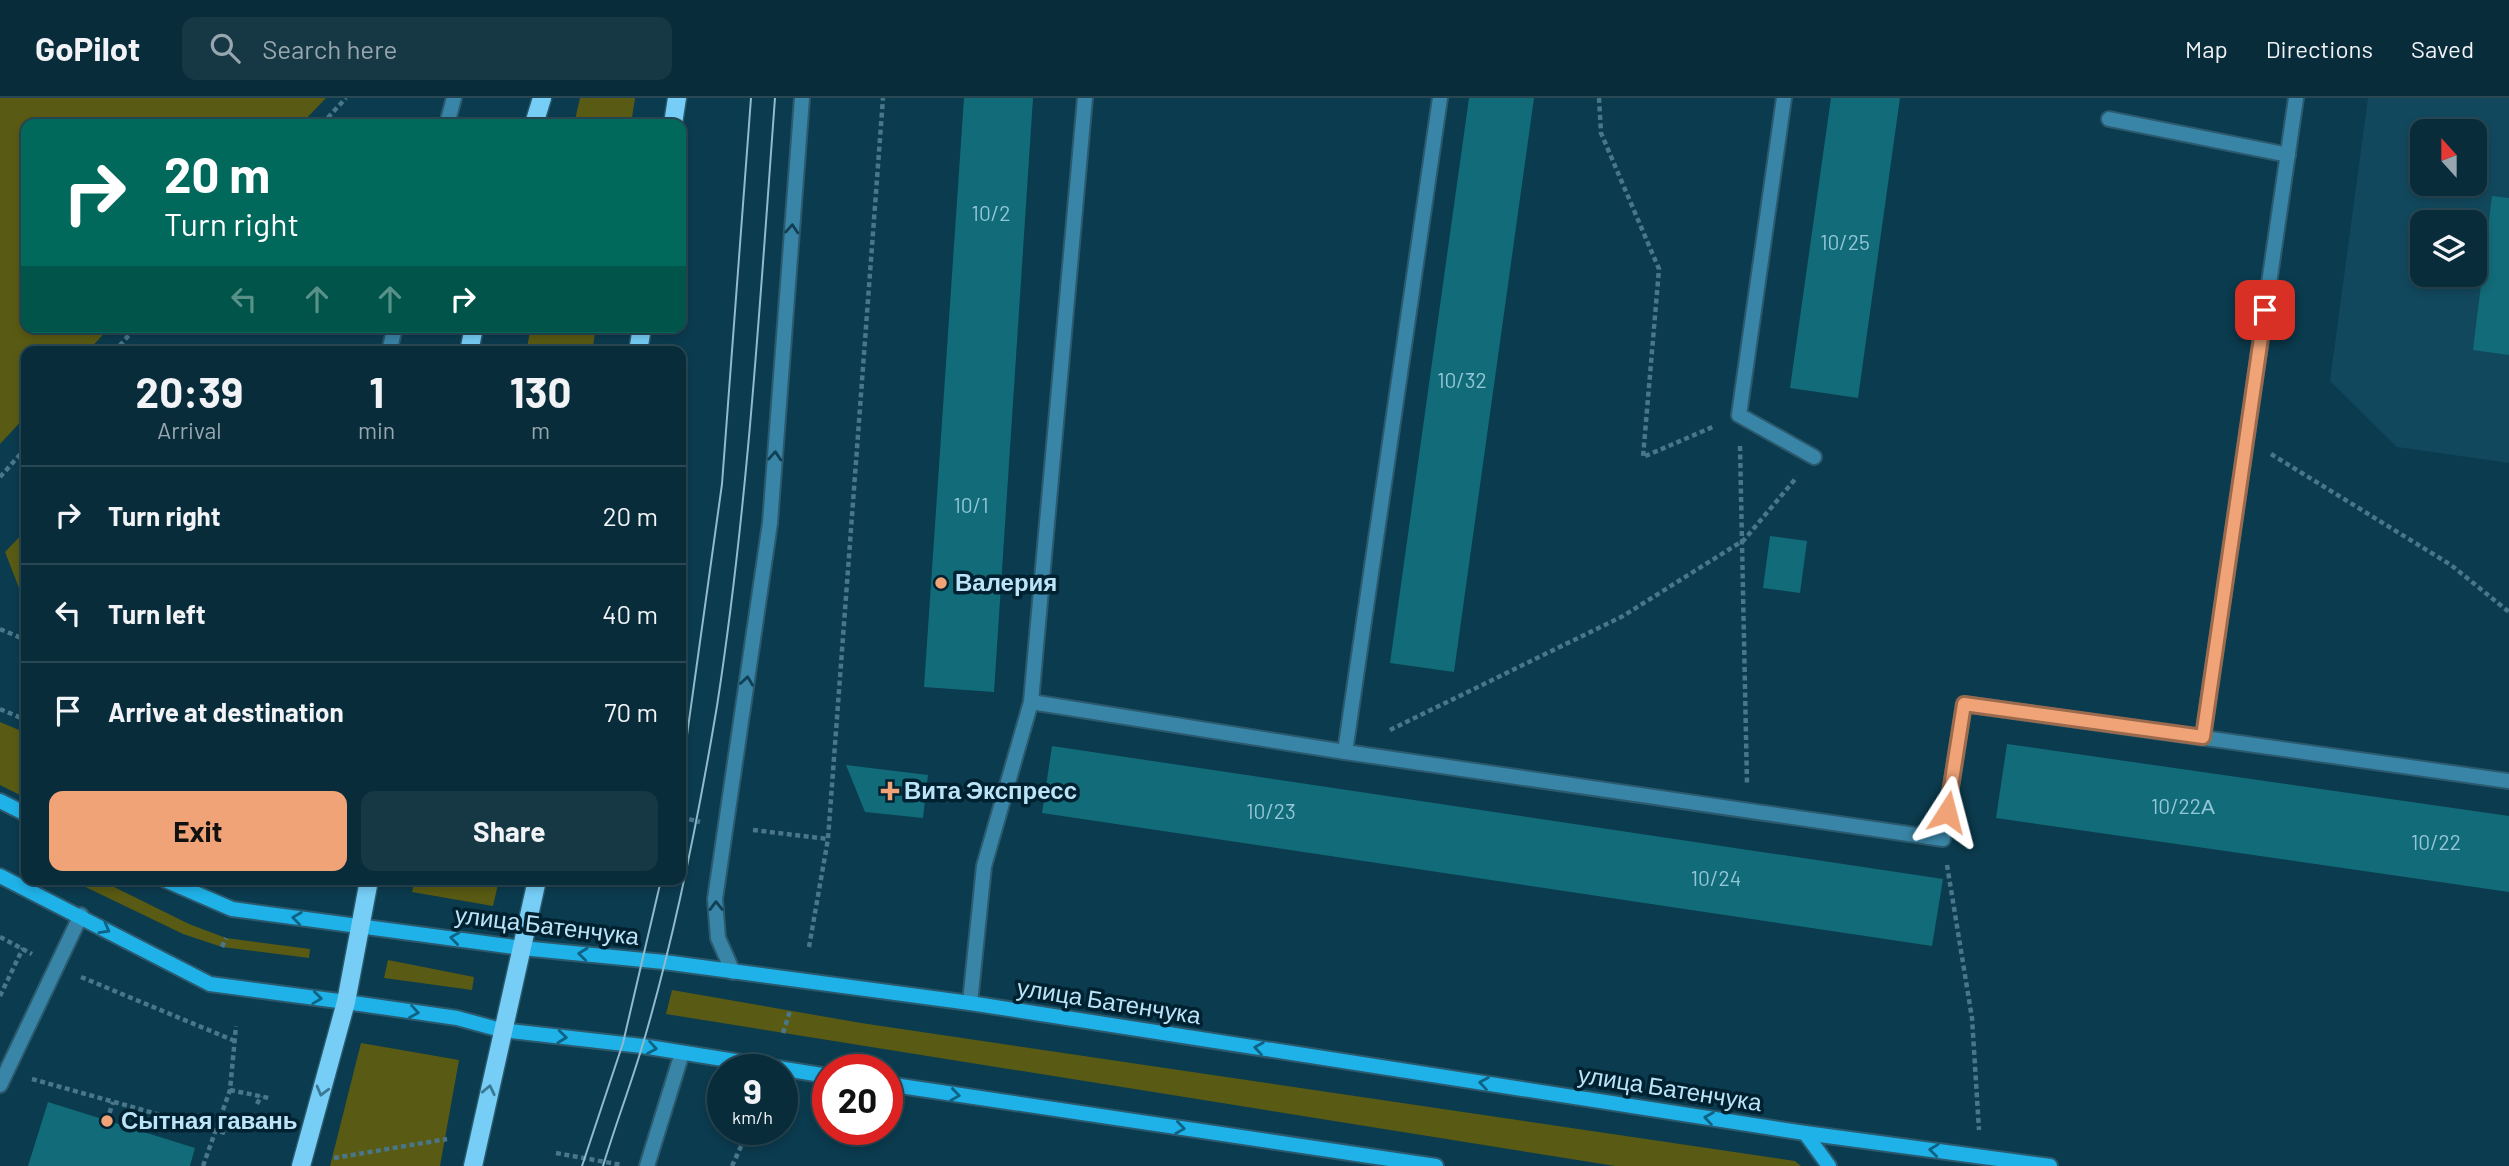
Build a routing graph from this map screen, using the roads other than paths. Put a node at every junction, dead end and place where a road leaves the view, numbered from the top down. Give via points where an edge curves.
1 (454, 98) edge
2 (542, 98) edge
3 (677, 98) edge
4 (802, 98) edge
5 (1085, 98) edge
6 (1440, 98) edge
7 (1784, 98) edge
8 (2297, 98) edge
9 (448, 119) edge
10 (536, 119) edge
11 (674, 119) edge
12 (2109, 119) dead end
13 (2288, 155) junction
14 (1814, 457) road end
15 (1031, 702) junction
16 (2203, 737) junction
17 (1345, 752) junction
18 (2509, 780) edge
19 (0, 801) edge
20 (21, 812) edge
21 (0, 876) edge
22 (177, 885) edge
23 (368, 885) edge
24 (536, 885) edge
25 (81, 915) junction
26 (362, 926) junction
27 (522, 948) junction
28 (733, 972) junction
29 (346, 1002) junction
30 (970, 1003) junction
31 (501, 1030) junction
32 (682, 1053) junction
33 (812, 1073) edge
34 (0, 1085) edge
35 (903, 1086) edge
36 (1805, 1133) junction
37 (1413, 1164) edge
38 (301, 1166) edge
39 (473, 1166) edge
40 (647, 1166) edge
41 (1436, 1166) edge
42 (1829, 1166) edge
43 (2050, 1166) edge

1 - 9 street
2 - 10 main road
3 - 11 main road
28 -> 4 street via 718,938 715,899 770,523
5 - 15 street
6 - 17 street
7 - 14 street via 1739,415
8 - 13 street
12 - 13 street
13 - 16 street
15 - 17 street
15 - 30 street via 984,866
16 - 17 street via 1964,704 1943,839
16 - 18 street
19 - 20 main road
21 - 25 main road
26 -> 22 main road, улица Батенчука via 232,909
23 - 26 main road
24 - 27 main road
25 -> 29 main road via 209,984
25 - 34 street
27 -> 26 main road, улица Батенчука
26 - 29 main road
28 -> 27 main road, улица Батенчука
27 - 31 main road
28 - 30 main road, улица Батенчука
29 -> 31 main road via 457,1018
29 -> 38 main road
36 -> 30 main road, улица Батенчука
31 -> 32 main road
39 -> 31 main road
32 - 33 main road
32 - 40 street
35 -> 37 main road
36 - 42 main road
43 -> 36 main road, улица Батенчука
37 - 41 main road

